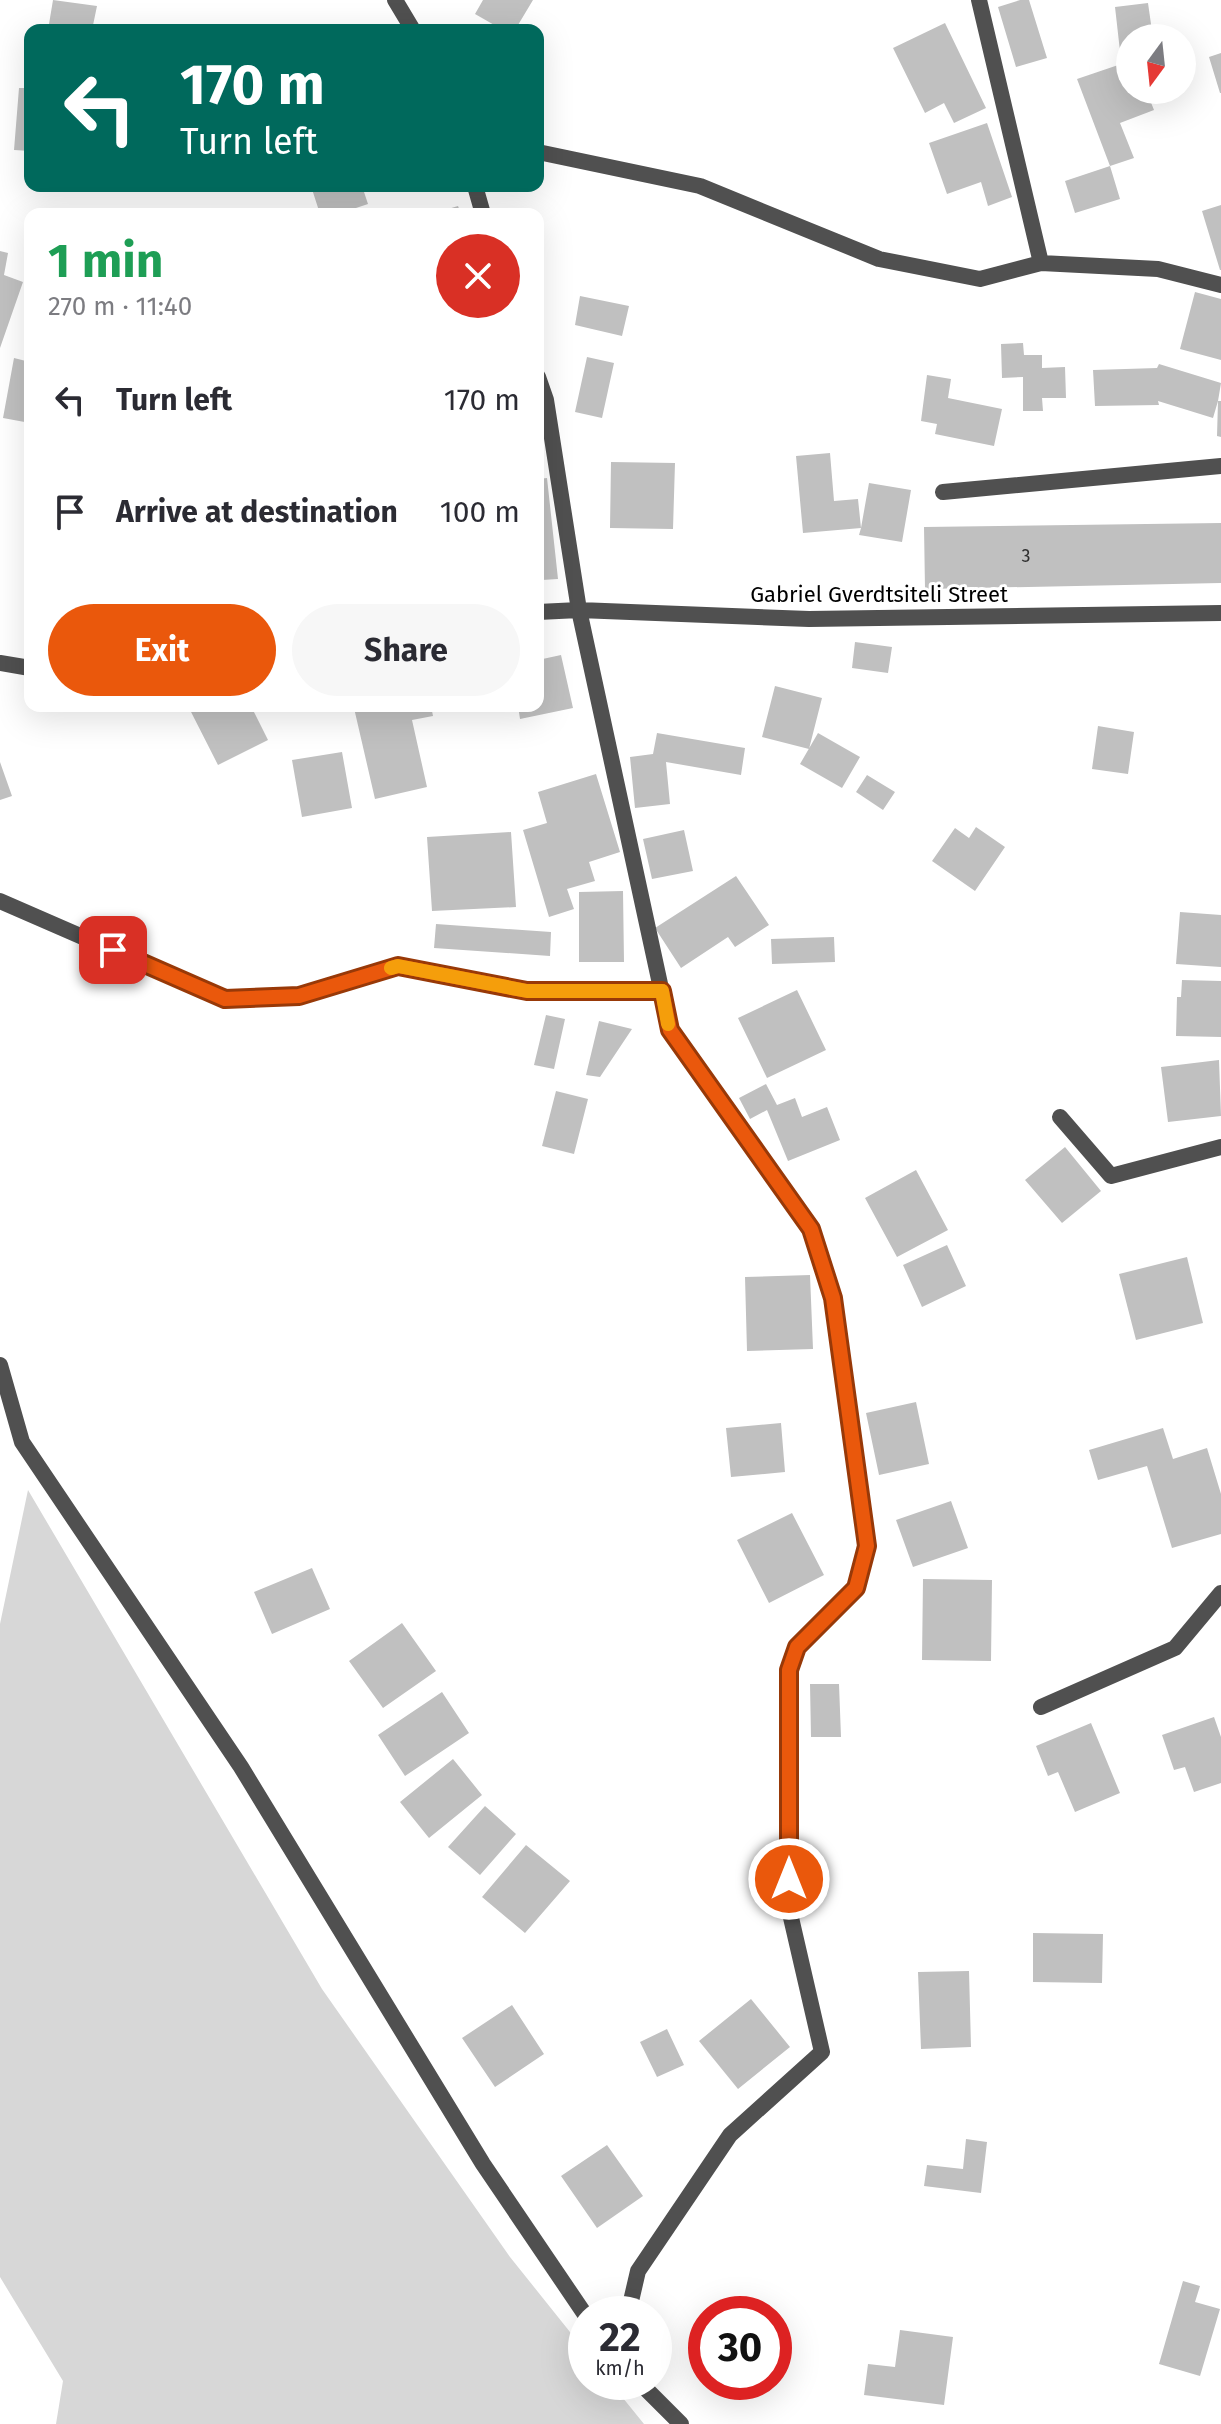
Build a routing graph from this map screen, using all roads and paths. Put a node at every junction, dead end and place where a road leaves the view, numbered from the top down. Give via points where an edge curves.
1 (395, 0) edge
2 (979, 0) edge
3 (409, 24) edge
4 (544, 153) edge
5 (1041, 263) junction
6 (1221, 285) edge
7 (544, 394) edge
8 (1221, 466) edge
9 (943, 492) dead end
10 (579, 610) junction
11 (544, 612) edge
12 (1221, 613) edge
13 (0, 663) edge
14 (24, 667) edge
15 (0, 901) edge
16 (662, 991) junction
17 (1060, 1117) dead end
18 (1221, 1147) edge
19 (0, 1365) edge
20 (1221, 1593) edge
21 (1041, 1707) dead end
22 (572, 2296) edge
23 (632, 2296) edge
24 (657, 2400) edge
25 (681, 2424) edge

1 - 3 street
2 - 5 street
4 - 5 street via 700,186 879,259 980,279
5 - 6 street via 1158,269
7 - 10 street
8 - 9 street
10 - 11 street, Gabriel Gverdtsiteli Street
10 - 12 street, Gabriel Gverdtsiteli Street via 809,619
10 - 16 street
13 - 14 street
15 - 16 street via 225,999 299,996 398,966 527,991
16 - 23 street via 670,1030 811,1229 833,1298 867,1546 856,1588 797,1647 789,1670 789,1909 822,2052 730,2135 638,2271
17 - 18 street via 1111,1176
19 - 22 street via 22,1442 241,1767 483,2164
20 - 21 street via 1175,1648
24 - 25 street

